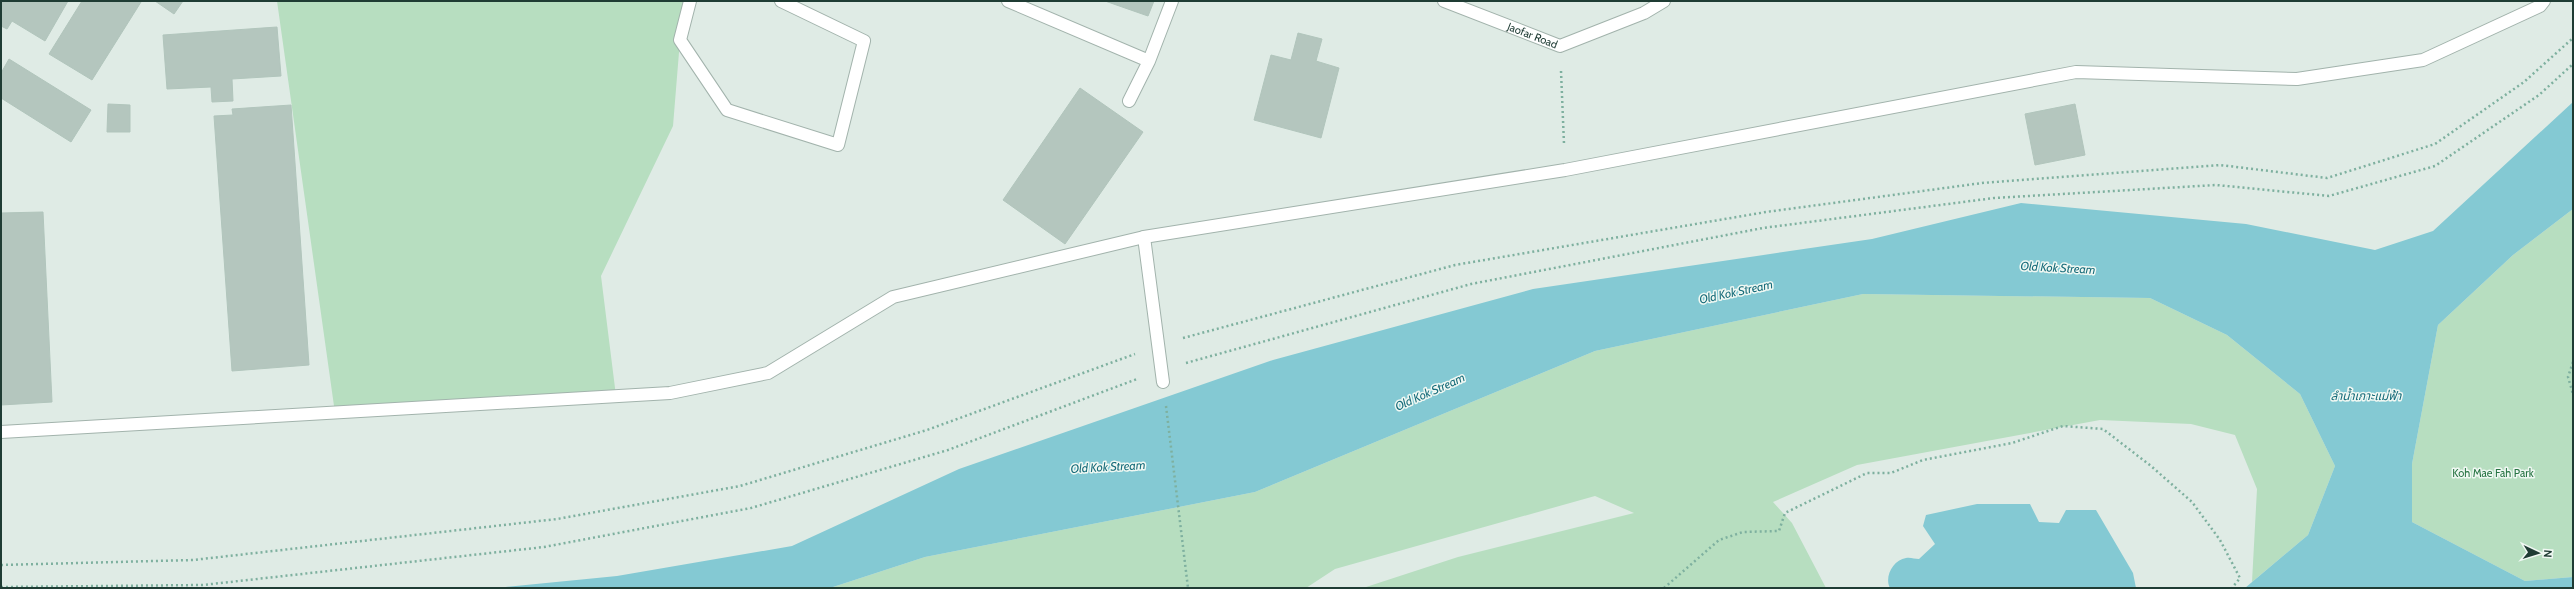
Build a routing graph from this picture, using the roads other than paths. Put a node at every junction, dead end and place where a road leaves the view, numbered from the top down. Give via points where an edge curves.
1 (690, 1) edge
2 (781, 1) edge
3 (1008, 1) edge
4 (1172, 1) edge
5 (1444, 1) edge
6 (1664, 1) edge
7 (2544, 1) edge
8 (1149, 60) junction
9 (1129, 101) dead end
10 (1144, 237) junction
11 (1163, 382) road end
12 (1, 432) edge

1 - 2 street via 680,40 727,110 838,144 864,41
3 - 8 street
4 - 8 street
5 - 6 street, Jaofar Road via 1560,46 1644,13
7 - 10 street via 2540,6 2423,60 2297,78 2076,72 1565,170
8 - 9 street
10 - 11 street
10 - 12 street via 893,297 768,373 670,394

